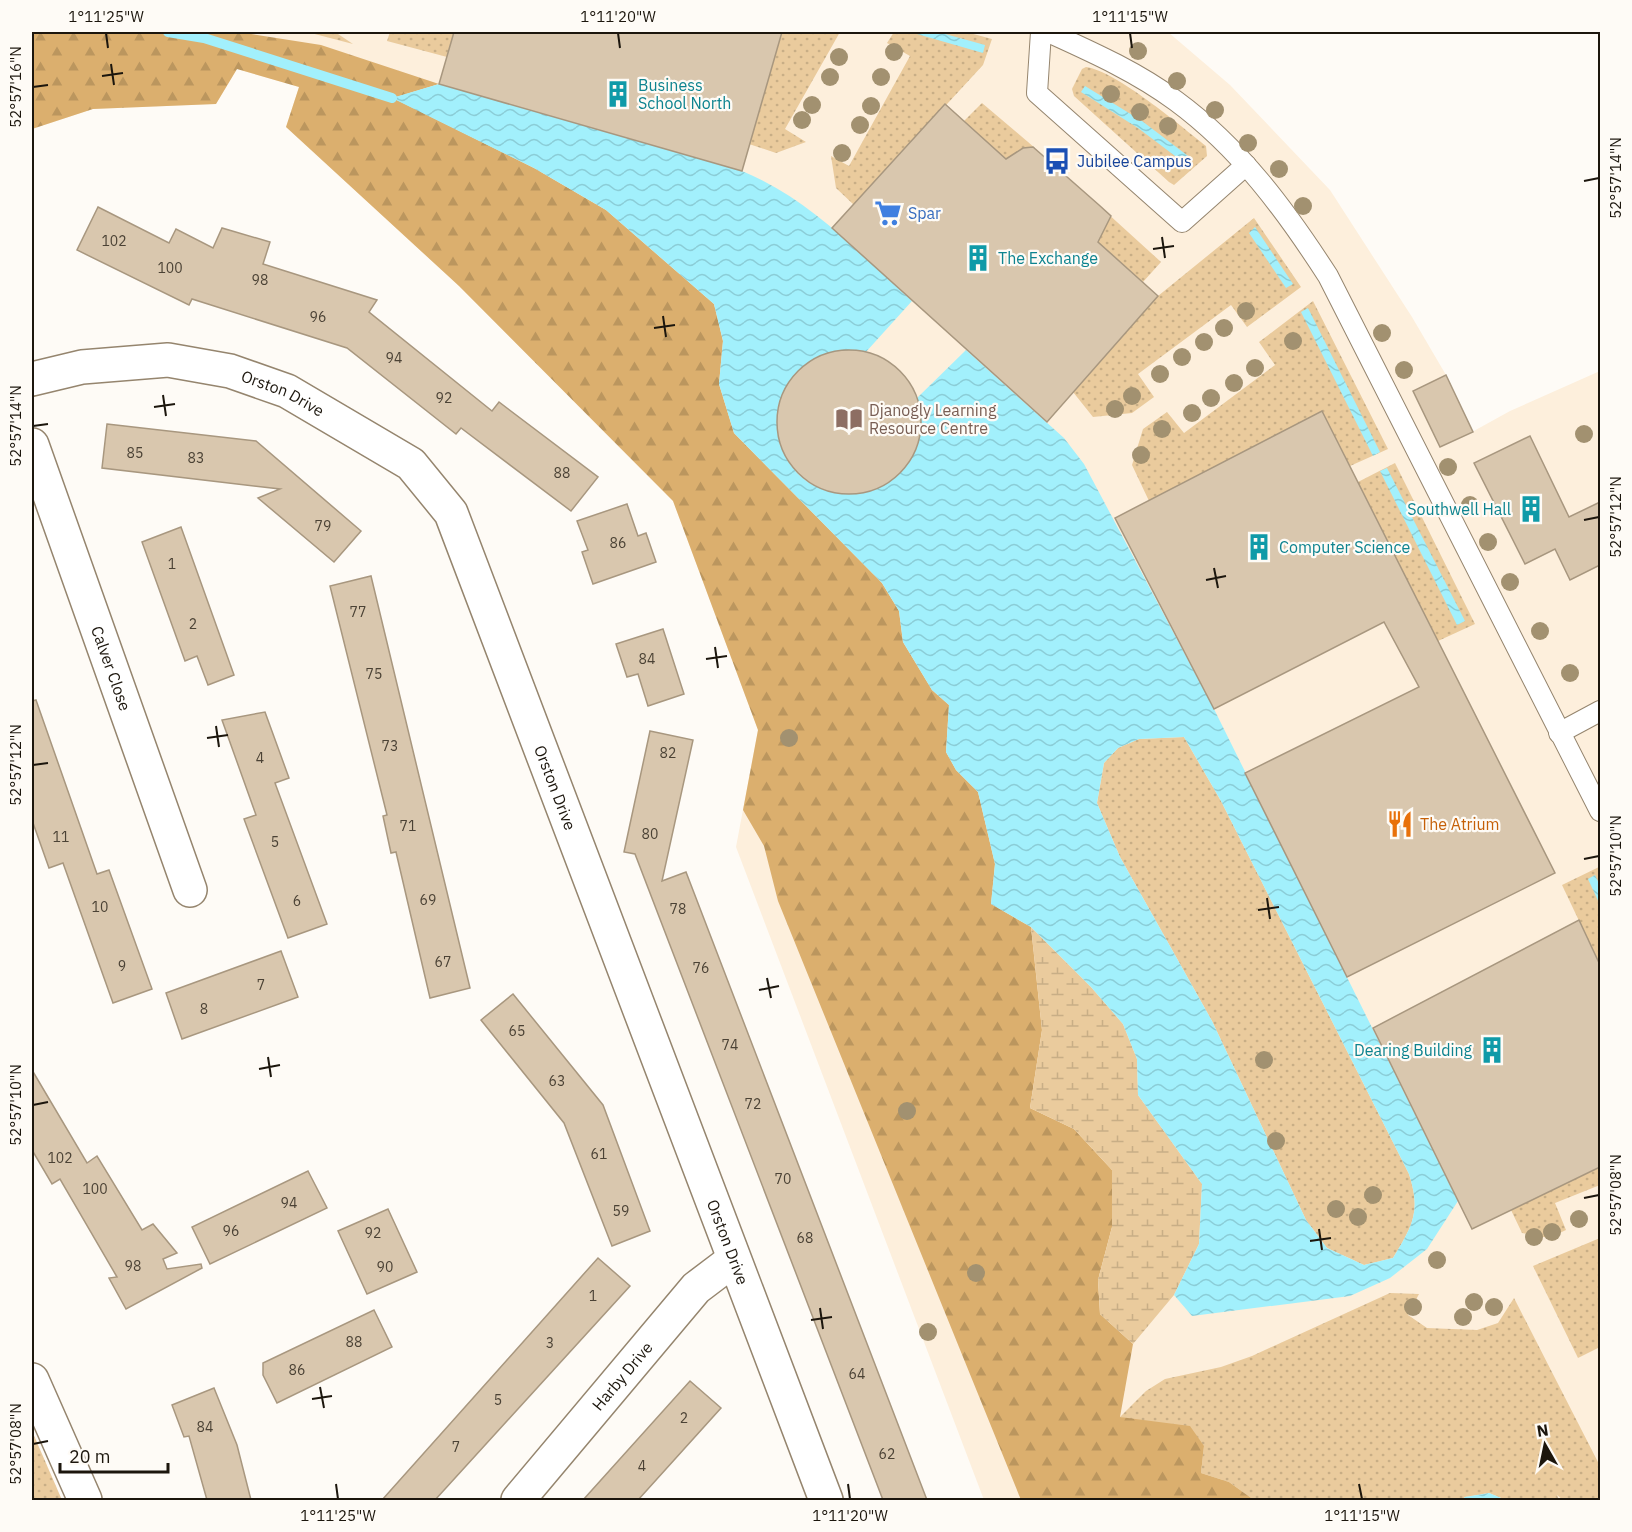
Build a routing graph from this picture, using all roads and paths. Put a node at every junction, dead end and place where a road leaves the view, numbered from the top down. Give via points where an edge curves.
1 (1041, 32) edge
2 (1048, 32) edge
3 (1246, 165) junction
4 (32, 380) edge
5 (32, 445) edge
6 (1600, 711) edge
7 (1559, 733) junction
8 (1600, 811) edge
9 (190, 890) dead end
10 (733, 1260) junction
11 (34, 1389) edge
12 (85, 1500) edge
13 (518, 1500) edge
14 (826, 1500) edge

1 - 3 lane via 1037,93 1182,222
2 - 3 lane via 1114,62 1176,101
3 - 7 lane via 1287,213 1328,276
4 - 10 main road, Orston Drive via 82,367 168,360 231,371 287,391 411,464 451,513
5 - 9 main road, Calver Close
6 - 7 lane
7 - 8 lane
10 - 13 main road, Harby Drive via 696,1288
10 - 14 main road, Orston Drive
11 - 12 main road

